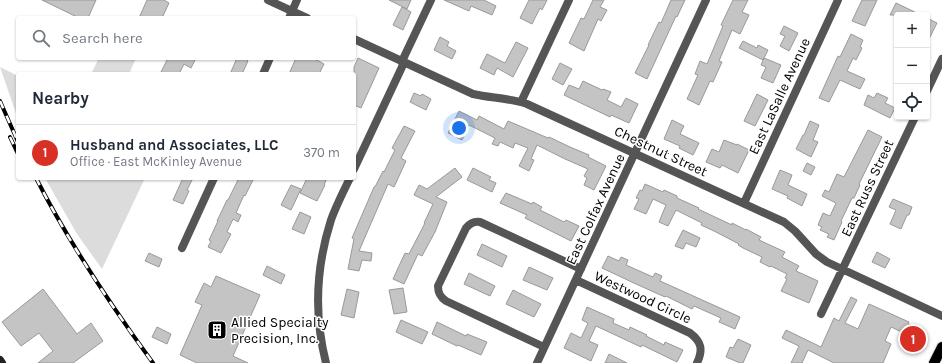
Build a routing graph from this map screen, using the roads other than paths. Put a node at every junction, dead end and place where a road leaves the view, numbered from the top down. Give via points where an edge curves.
1 (268, 0) edge
2 (297, 0) edge
3 (432, 0) edge
4 (568, 0) edge
5 (706, 0) edge
6 (838, 0) edge
7 (290, 15) edge
8 (356, 40) edge
9 (942, 59) edge
10 (269, 60) edge
11 (403, 62) junction
12 (264, 72) edge
13 (930, 85) edge
14 (521, 102) junction
15 (914, 120) edge
16 (635, 154) junction
17 (356, 165) edge
18 (213, 180) edge
19 (349, 180) edge
20 (744, 203) junction
21 (182, 248) dead end
22 (581, 269) junction
23 (843, 270) junction
24 (576, 280) junction
25 (821, 314) dead end
26 (942, 316) edge
27 (544, 347) junction
28 (942, 347) edge
29 (0, 360) edge
30 (539, 362) edge
31 (2, 363) edge
32 (326, 363) edge
33 (697, 363) edge
34 (934, 363) edge

1 - 7 street
2 - 7 street
3 - 11 street
4 - 14 street
5 - 16 street, East Colfax Avenue
6 - 20 street, East LaSalle Avenue
8 - 11 street, Chestnut Street
9 - 13 street
10 - 12 street
11 - 14 street, Chestnut Street via 473,94
11 - 17 street
14 - 16 street, Chestnut Street
15 - 23 street, East Russ Street
16 - 20 street, Chestnut Street
16 - 22 street, East Colfax Avenue
18 - 21 street
19 - 32 street via 331,220 320,262 318,315
20 - 23 street, Chestnut Street via 784,222 799,234 816,254
22 - 24 street, East Colfax Avenue
22 - 27 street, Westwood Circle via 473,219 466,228 438,286 437,296
23 - 25 street, East Russ Street
23 - 26 street, Chestnut Street
24 - 27 street, East Colfax Avenue
24 - 33 street, Westwood Circle via 696,337 701,354
27 - 30 street, East Colfax Avenue
28 - 34 main road
29 - 31 street

